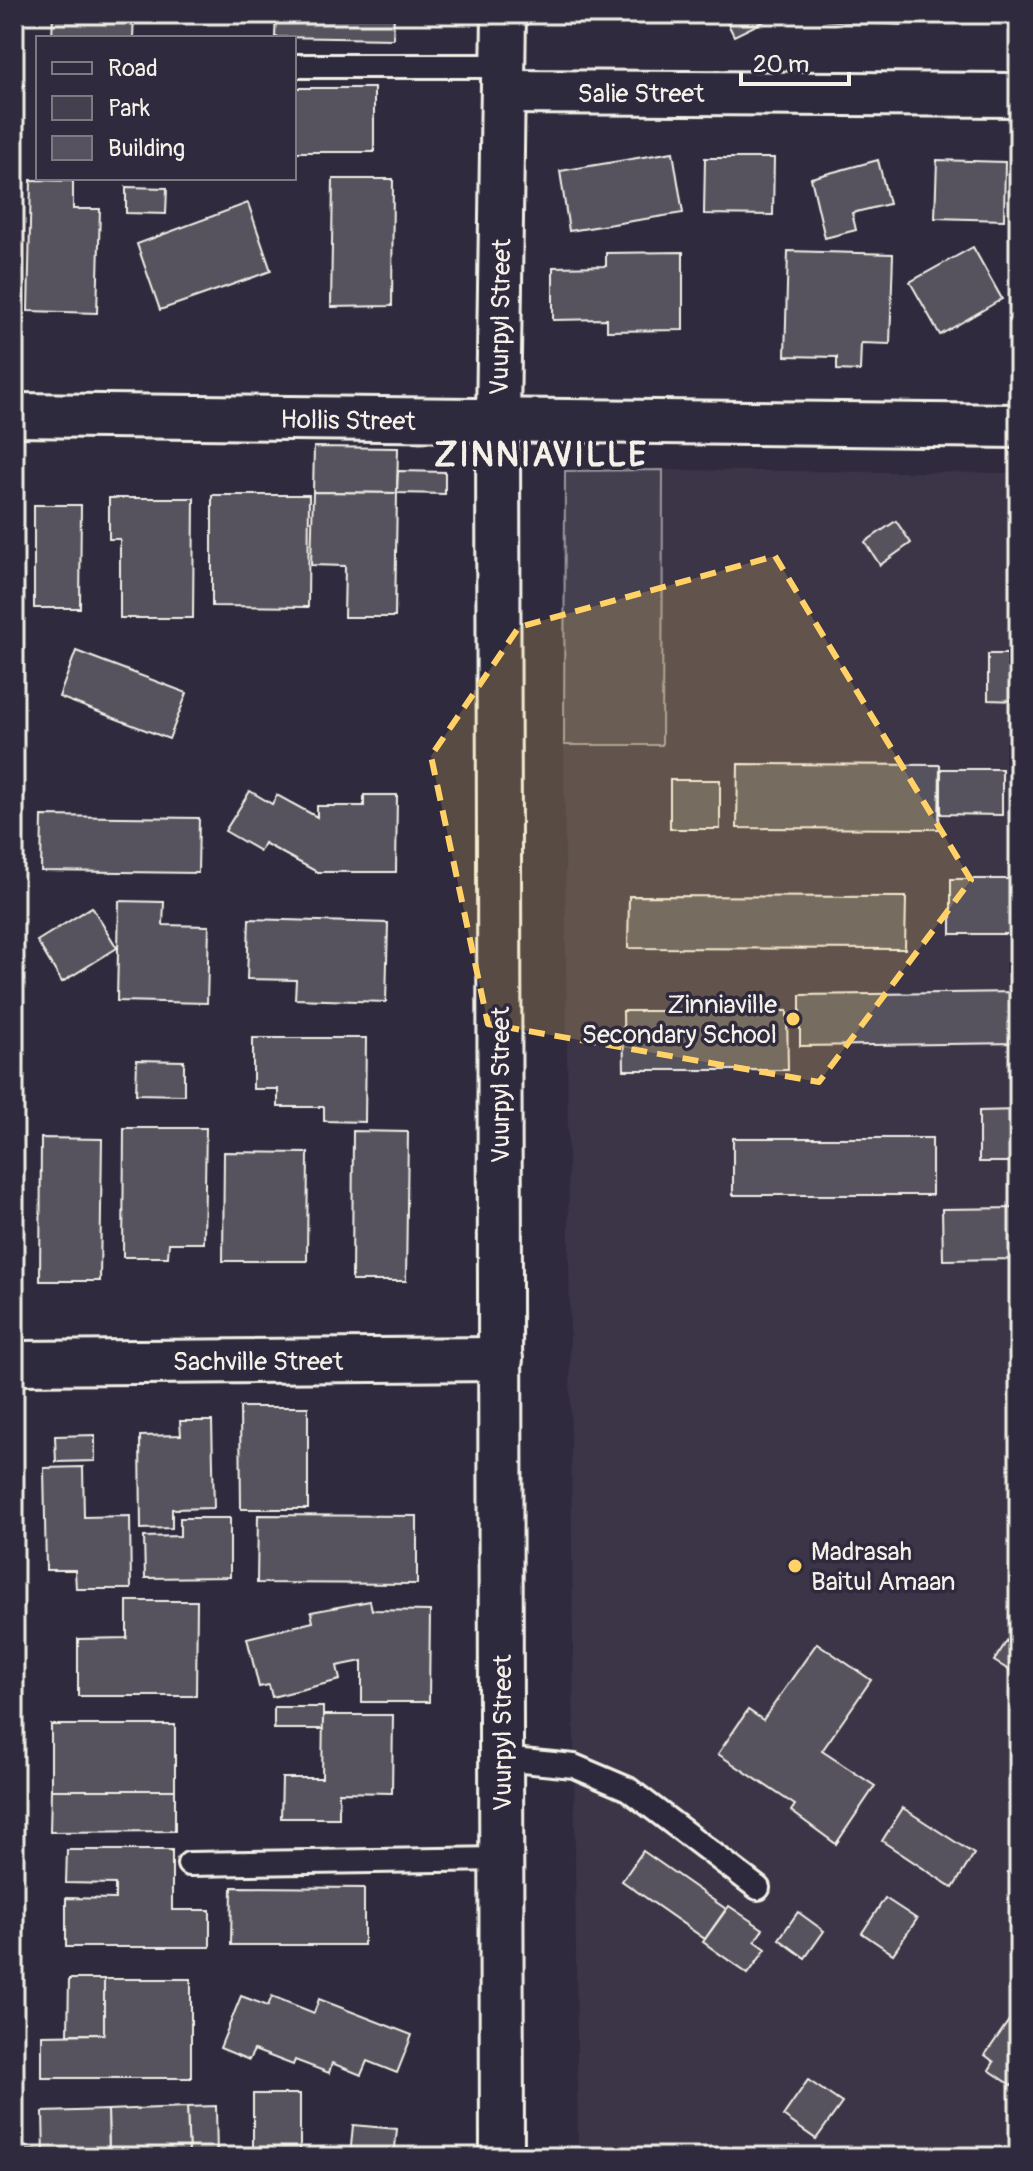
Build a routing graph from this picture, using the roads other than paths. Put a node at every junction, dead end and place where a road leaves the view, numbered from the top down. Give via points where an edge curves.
1 (504, 14) edge
2 (296, 66) edge
3 (504, 79) junction
4 (1019, 95) edge
5 (14, 415) edge
6 (498, 422) junction
7 (1019, 426) edge
8 (501, 1359) junction
9 (14, 1363) edge
10 (502, 1759) junction
11 (502, 1859) junction
12 (189, 1864) dead end
13 (758, 1888) dead end
14 (502, 2157) edge

1 - 3 street, Vuurpyl Street
2 - 3 lane
3 - 4 street, Salie Street
3 - 6 street, Vuurpyl Street
5 - 6 street, Hollis Street
6 - 7 street, Hollis Street
6 - 8 street, Vuurpyl Street
8 - 9 street, Sachville Street
8 - 10 street, Vuurpyl Street
10 - 11 street, Vuurpyl Street
10 - 13 lane via 574,1766 628,1789
11 - 12 lane
11 - 14 street, Vuurpyl Street

